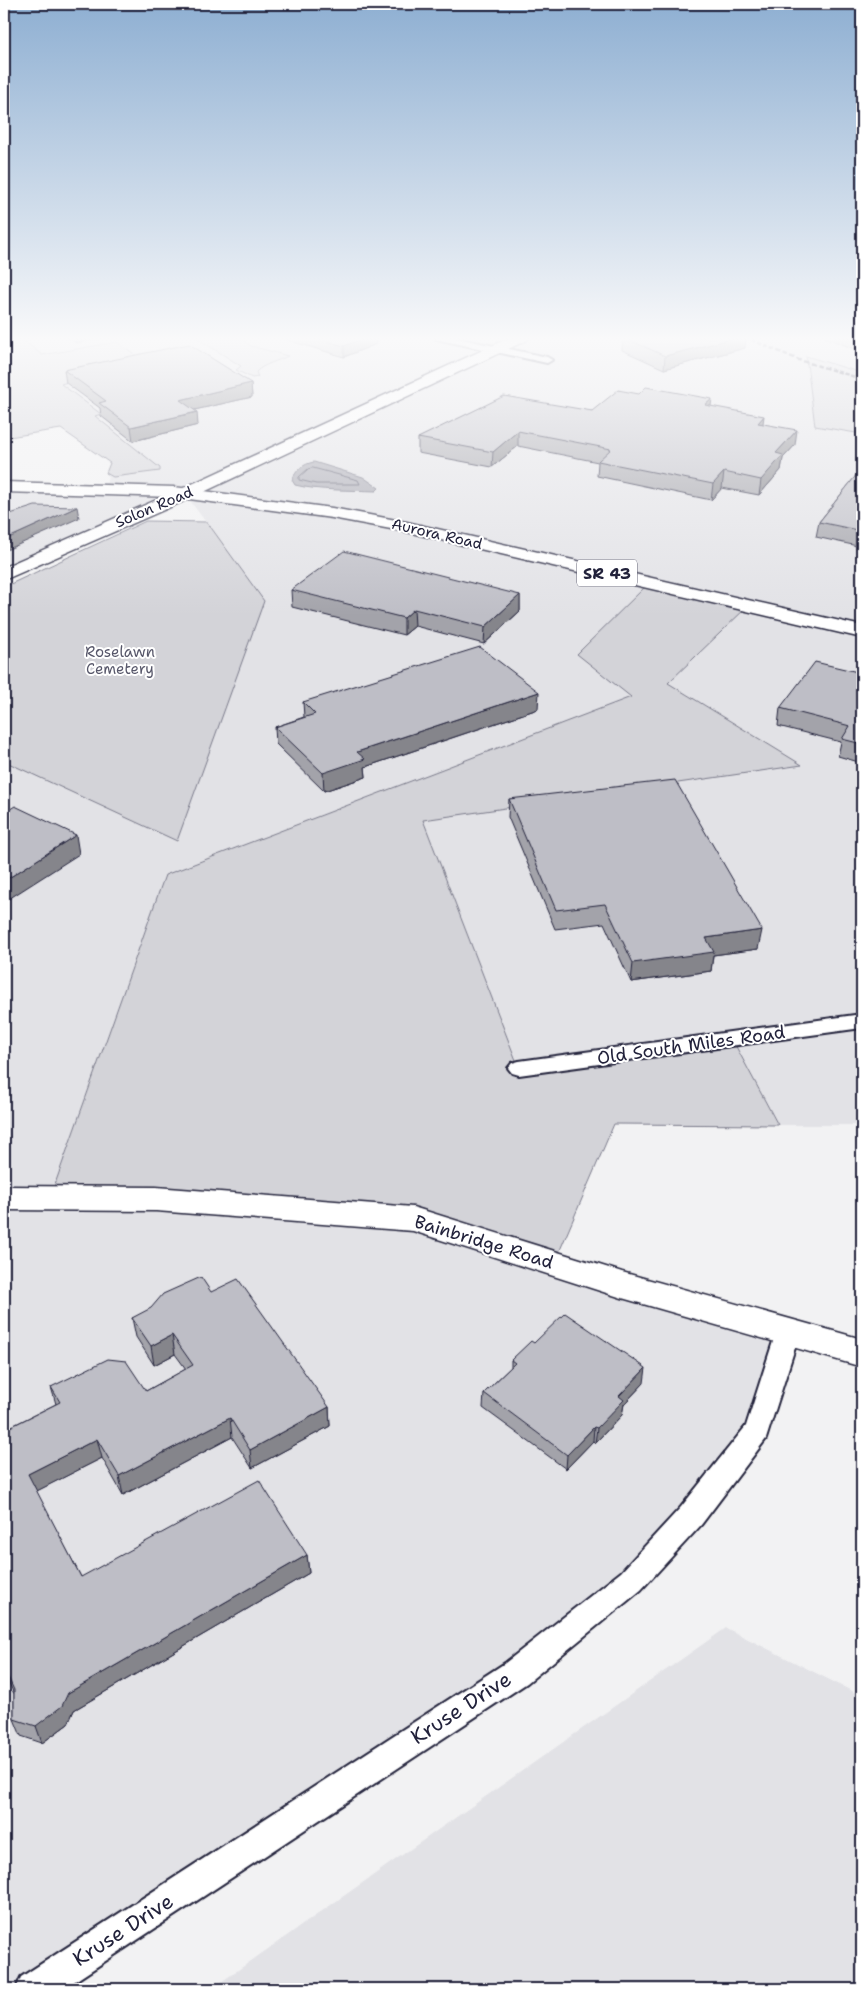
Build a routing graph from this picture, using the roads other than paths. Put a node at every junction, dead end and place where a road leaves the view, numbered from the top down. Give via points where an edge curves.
1 (322, 430) edge
2 (4, 487) edge
3 (185, 494) junction
4 (4, 574) edge
5 (862, 632) edge
6 (862, 1020) edge
7 (519, 1068) dead end
8 (4, 1198) edge
9 (788, 1332) junction
10 (862, 1353) edge
11 (33, 1989) edge

1 - 3 street, Solon Road
2 - 3 street, Aurora Road / SR 43
3 - 4 street, Solon Road
3 - 5 street, Aurora Road / SR 43 via 332,513 407,527
6 - 7 street, Old South Miles Road
8 - 9 street, Bainbridge Road via 156,1199 413,1219 622,1285
9 - 10 street, Bainbridge Road
9 - 11 street, Kruse Drive via 758,1430 691,1516 631,1581 516,1673

